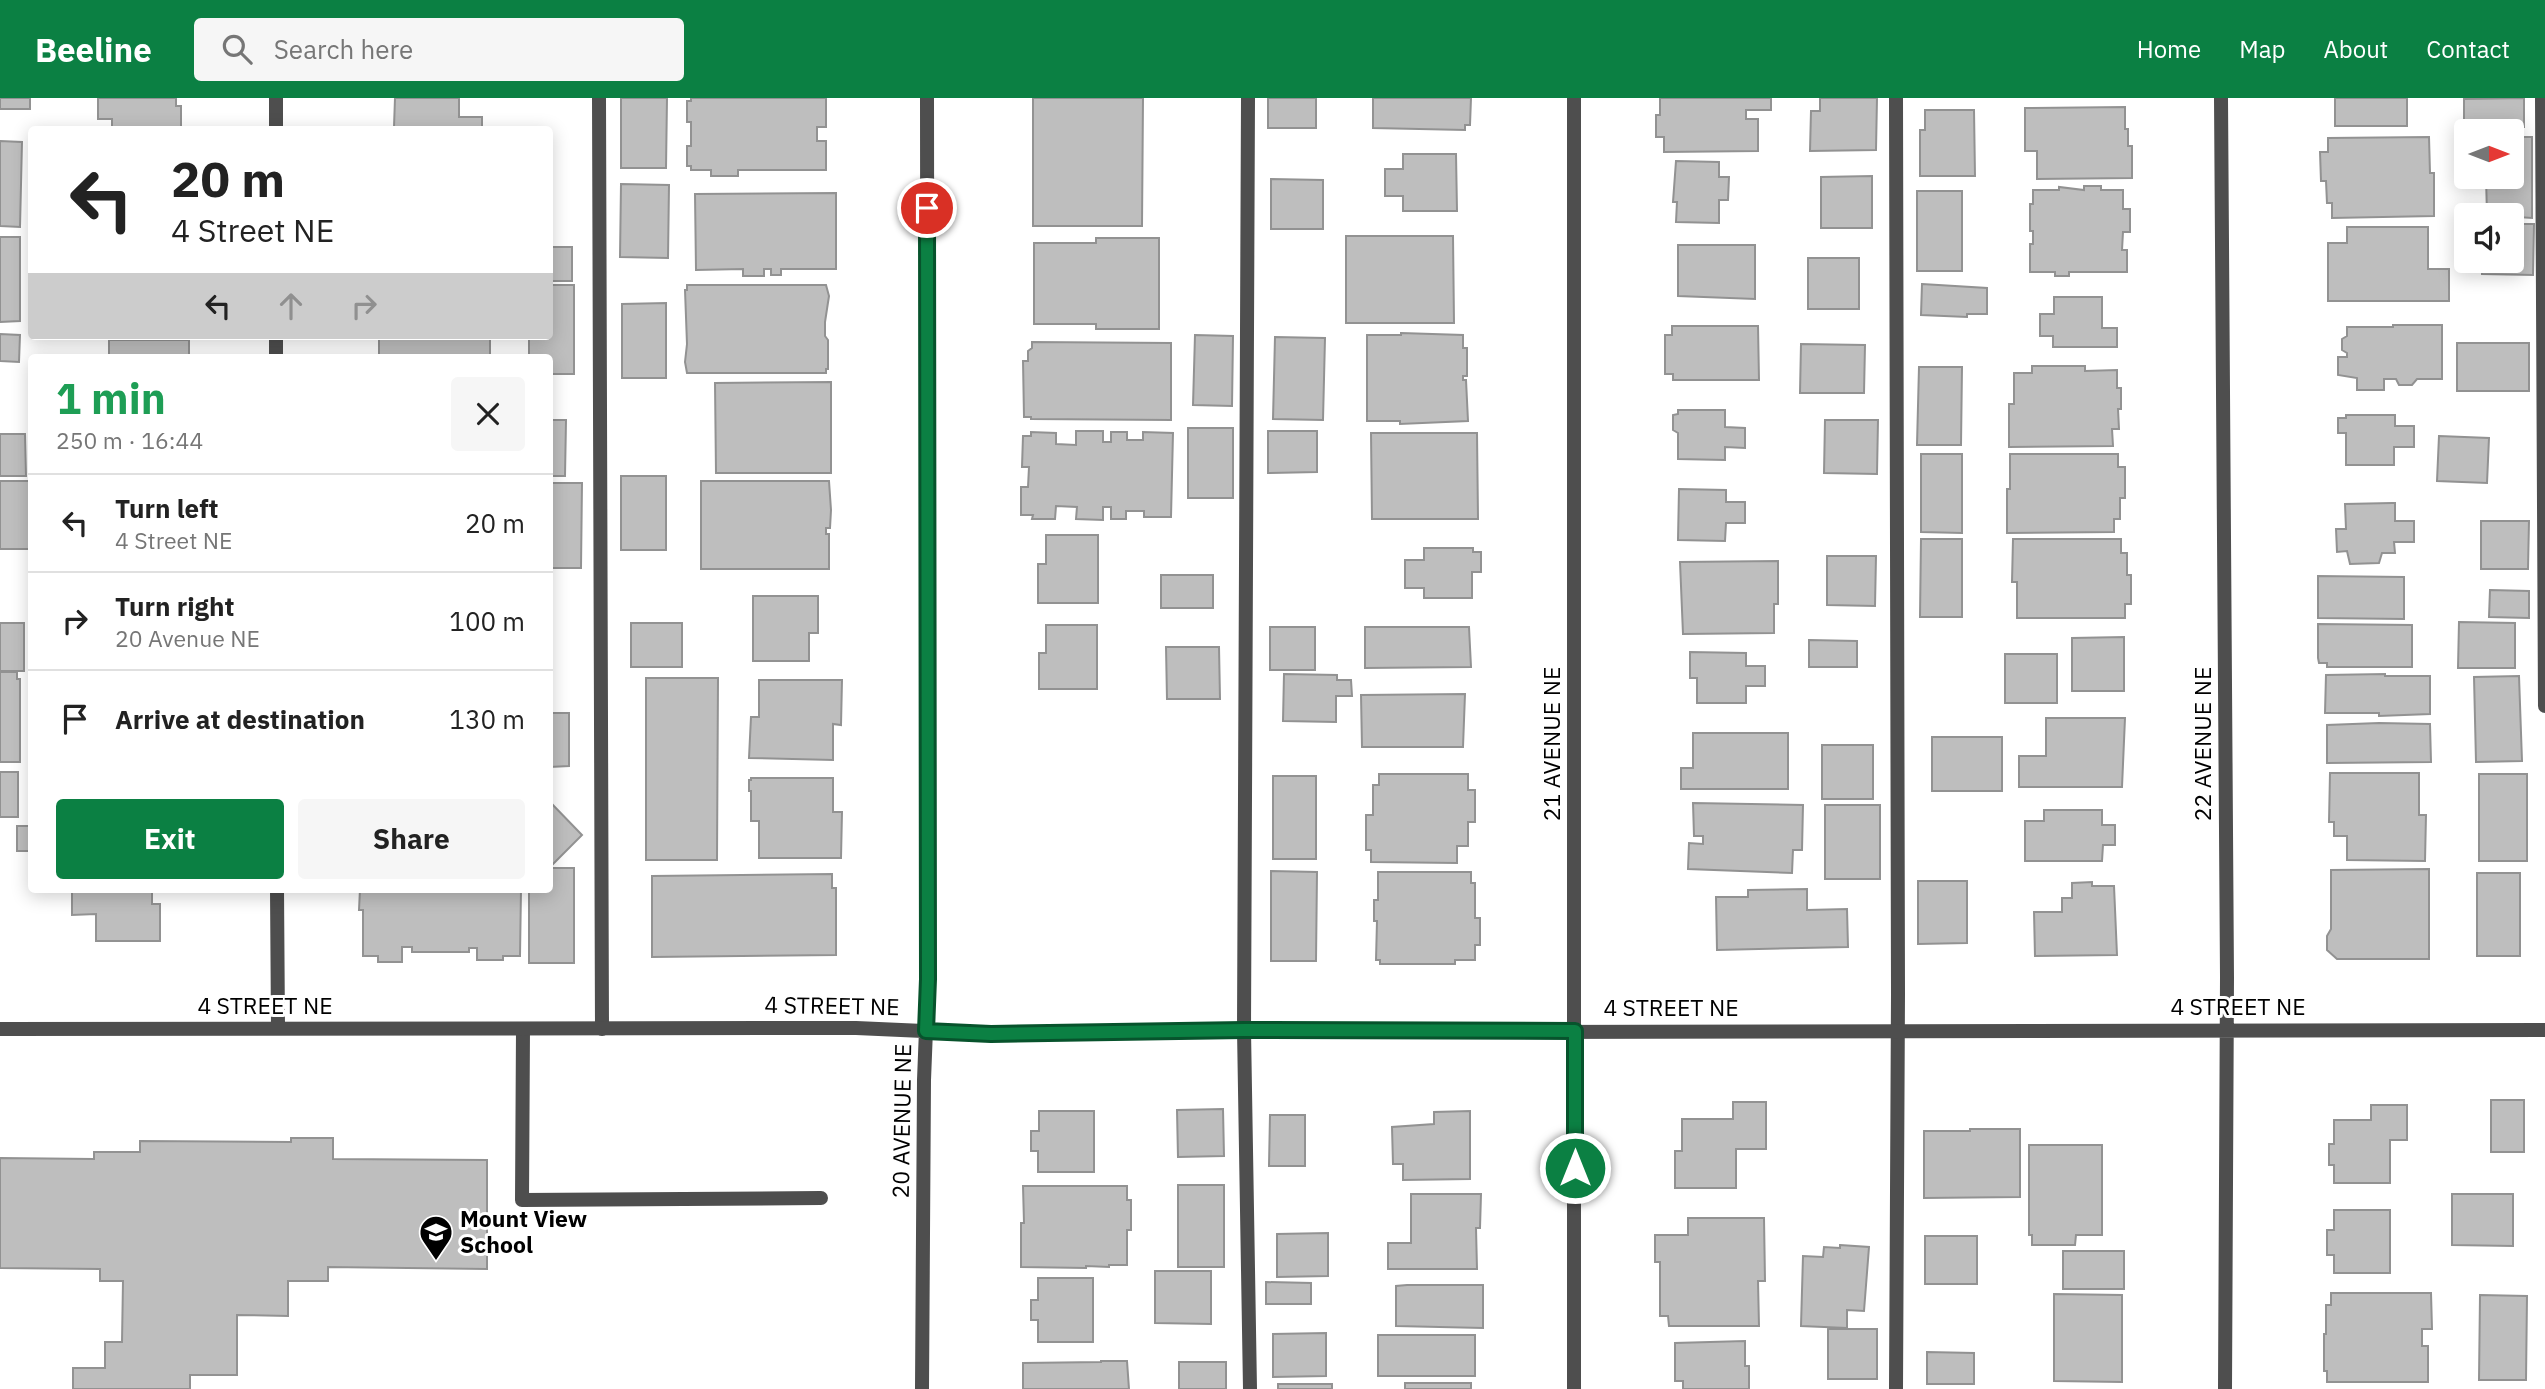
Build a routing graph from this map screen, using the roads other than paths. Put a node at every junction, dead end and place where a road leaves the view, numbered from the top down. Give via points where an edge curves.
1 (276, 98) edge
2 (599, 98) edge
3 (927, 98) edge
4 (1248, 98) edge
5 (1574, 98) edge
6 (1896, 98) edge
7 (2221, 98) edge
8 (2542, 98) edge
9 (276, 126) edge
10 (2545, 706) edge
11 (277, 893) edge
12 (278, 1028) junction
13 (0, 1029) edge
14 (523, 1029) junction
15 (601, 1029) junction
16 (1244, 1030) junction
17 (2227, 1030) junction
18 (2545, 1030) edge
19 (926, 1031) junction
20 (1575, 1031) junction
21 (1897, 1031) junction
22 (821, 1198) dead end
23 (922, 1389) edge
24 (1250, 1389) edge
25 (1574, 1389) edge
26 (1896, 1389) edge
27 (2225, 1389) edge

1 - 9 street
2 - 15 street
3 - 19 street, 20 AVENUE NE
4 - 16 street
5 - 20 street, 21 AVENUE NE
6 - 21 street
7 - 17 street, 22 AVENUE NE
8 - 10 street
11 - 12 street
12 - 13 street, 4 STREET NE
12 - 14 street, 4 STREET NE
14 - 15 street, 4 STREET NE
14 - 22 street via 522,1200
15 - 19 street, 4 STREET NE
16 - 19 street, 4 STREET NE
16 - 20 street, 4 STREET NE
16 - 24 street
17 - 18 street, 4 STREET NE
17 - 21 street, 4 STREET NE
17 - 27 street, 22 AVENUE NE
19 - 23 street, 20 AVENUE NE
20 - 21 street, 4 STREET NE
20 - 25 street, 21 AVENUE NE
21 - 26 street

